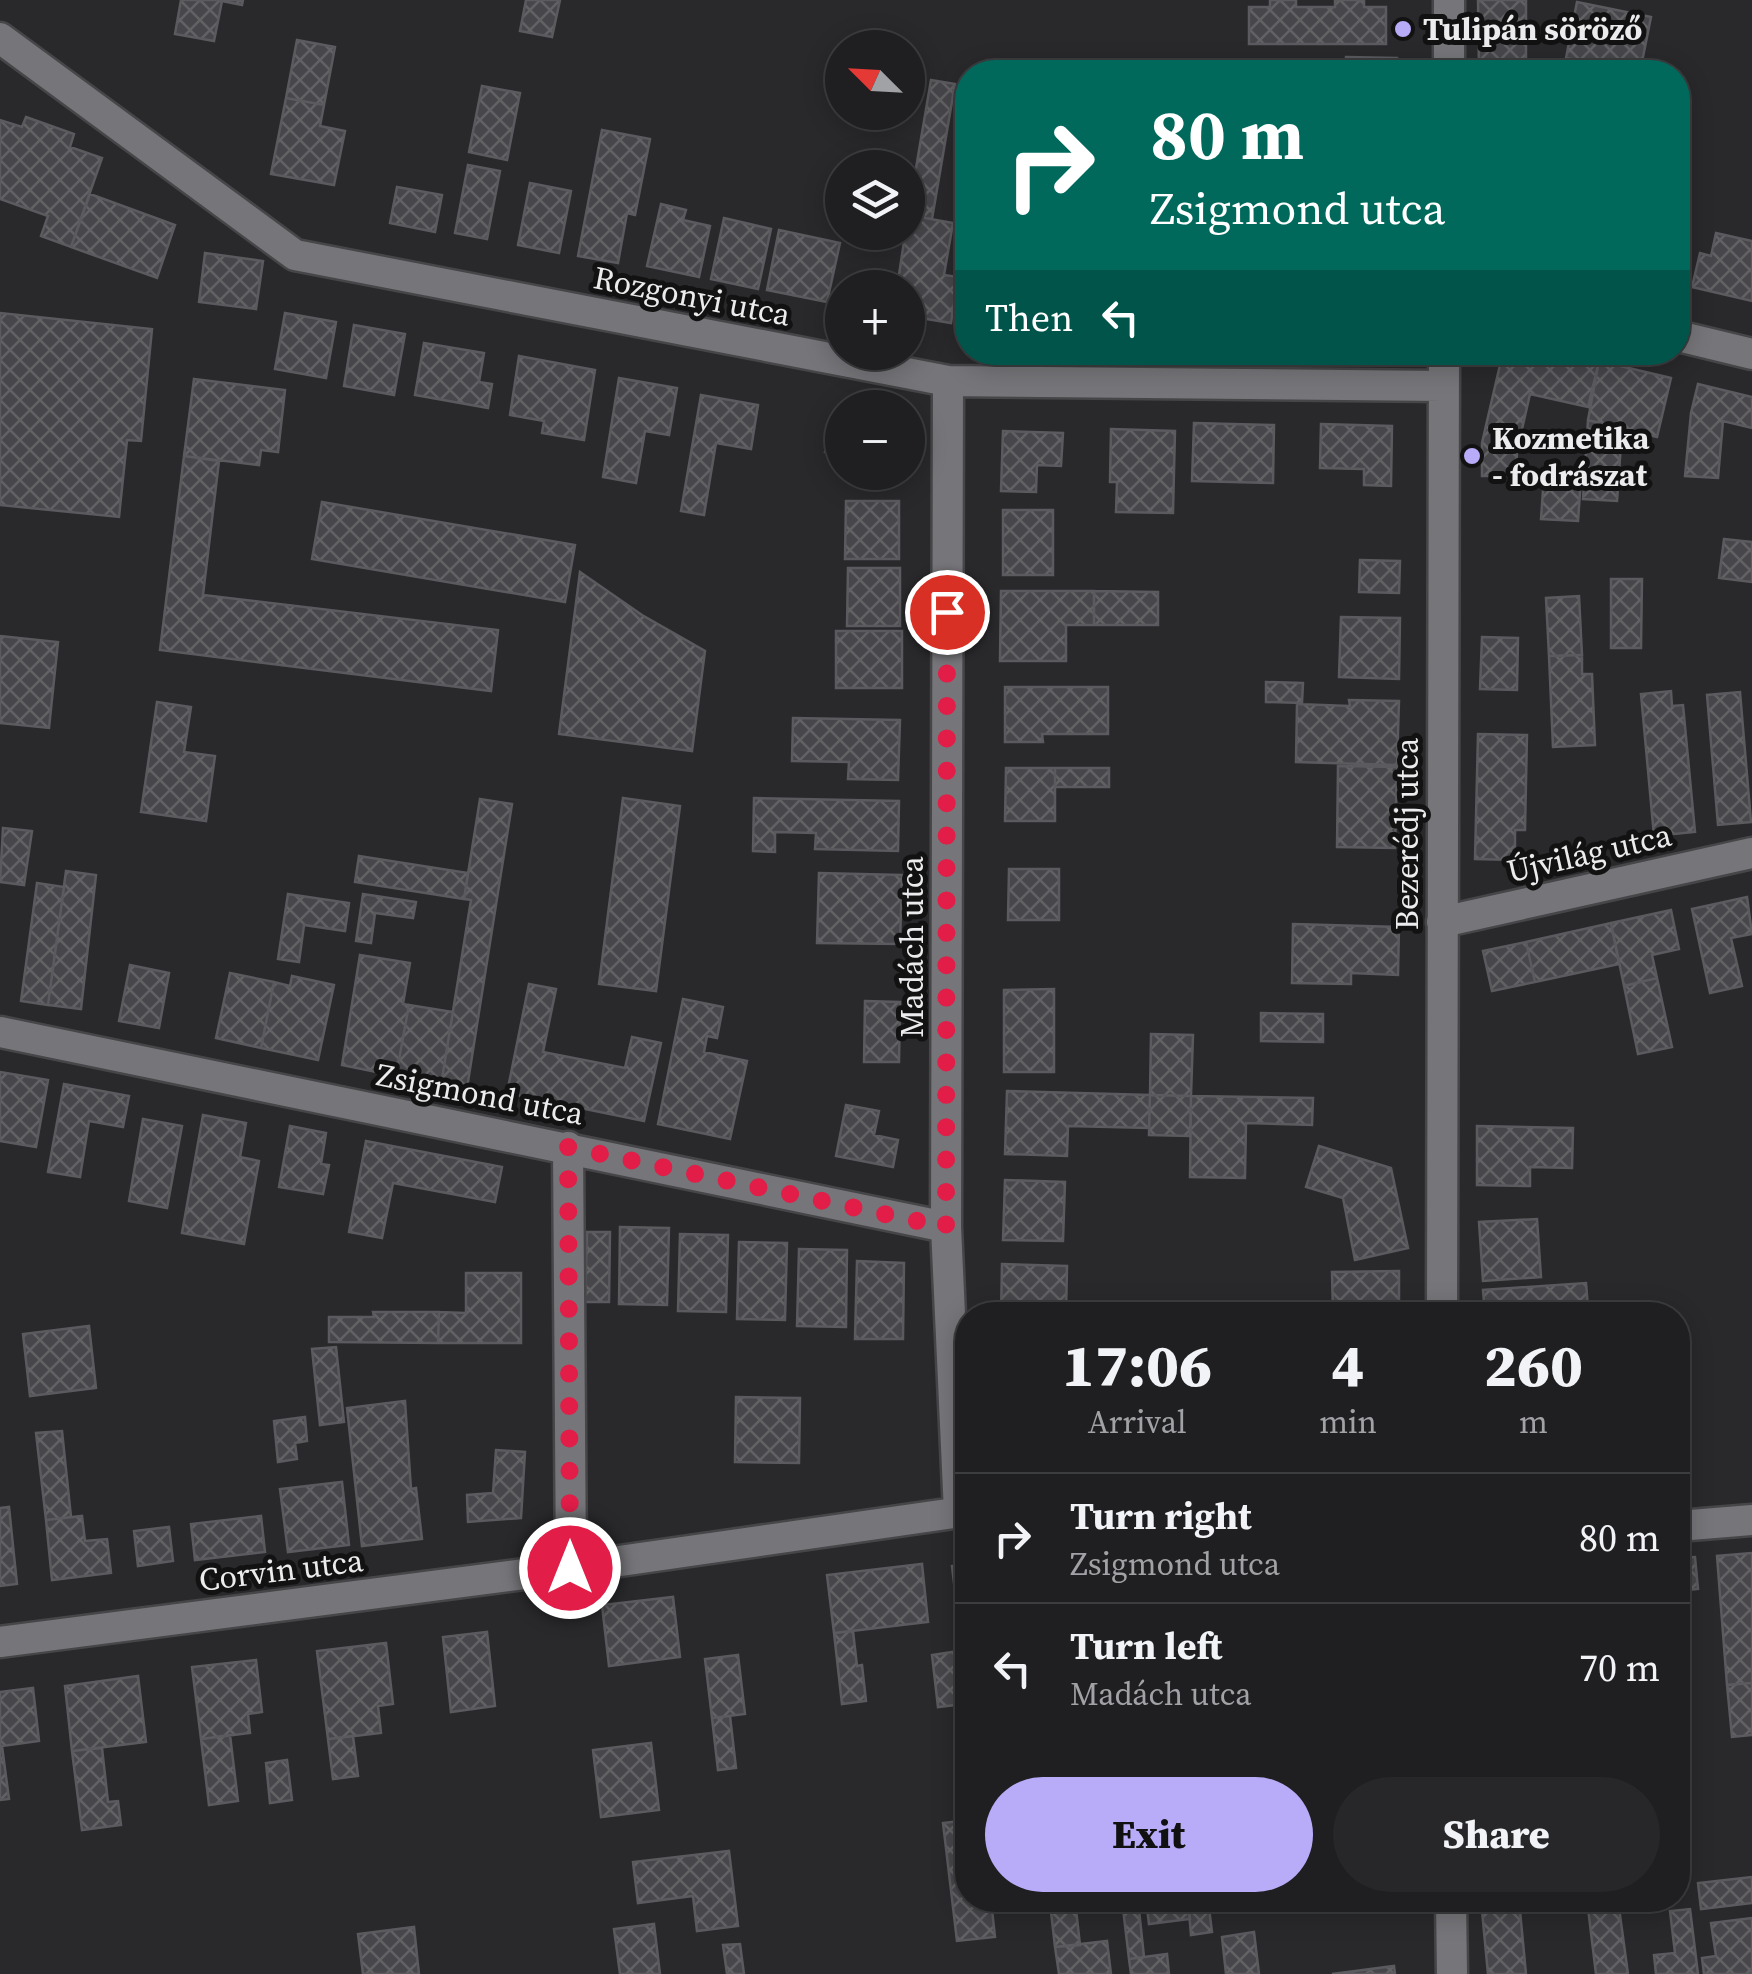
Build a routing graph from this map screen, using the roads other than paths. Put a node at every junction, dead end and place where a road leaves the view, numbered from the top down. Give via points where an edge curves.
1 (1449, 0) edge
2 (0, 38) edge
3 (1448, 60) edge
4 (1690, 339) edge
5 (1752, 354) edge
6 (1444, 365) edge
7 (948, 381) junction
8 (1444, 386) junction
9 (1752, 853) edge
10 (1442, 922) junction
11 (0, 1032) edge
12 (568, 1147) junction
13 (946, 1227) junction
14 (1442, 1302) edge
15 (955, 1377) edge
16 (955, 1512) edge
17 (1752, 1520) edge
18 (1690, 1525) edge
19 (570, 1568) junction
20 (0, 1642) edge
21 (1451, 1912) edge
22 (1452, 1974) edge

1 - 3 street
2 - 7 street, Rozgonyi utca via 295,255
4 - 5 street
6 - 8 street, Bezerédj utca
7 - 8 street, Rozgonyi utca
7 - 13 street, Madách utca
8 - 10 street, Bezerédj utca
9 - 10 street, Újvilág utca
10 - 14 street, Bezerédj utca
11 - 12 street, Zsigmond utca
12 - 13 street, Zsigmond utca
12 - 19 street
13 - 15 street, Madách utca
16 - 19 street, Corvin utca
17 - 18 street
19 - 20 street, Corvin utca
21 - 22 street

